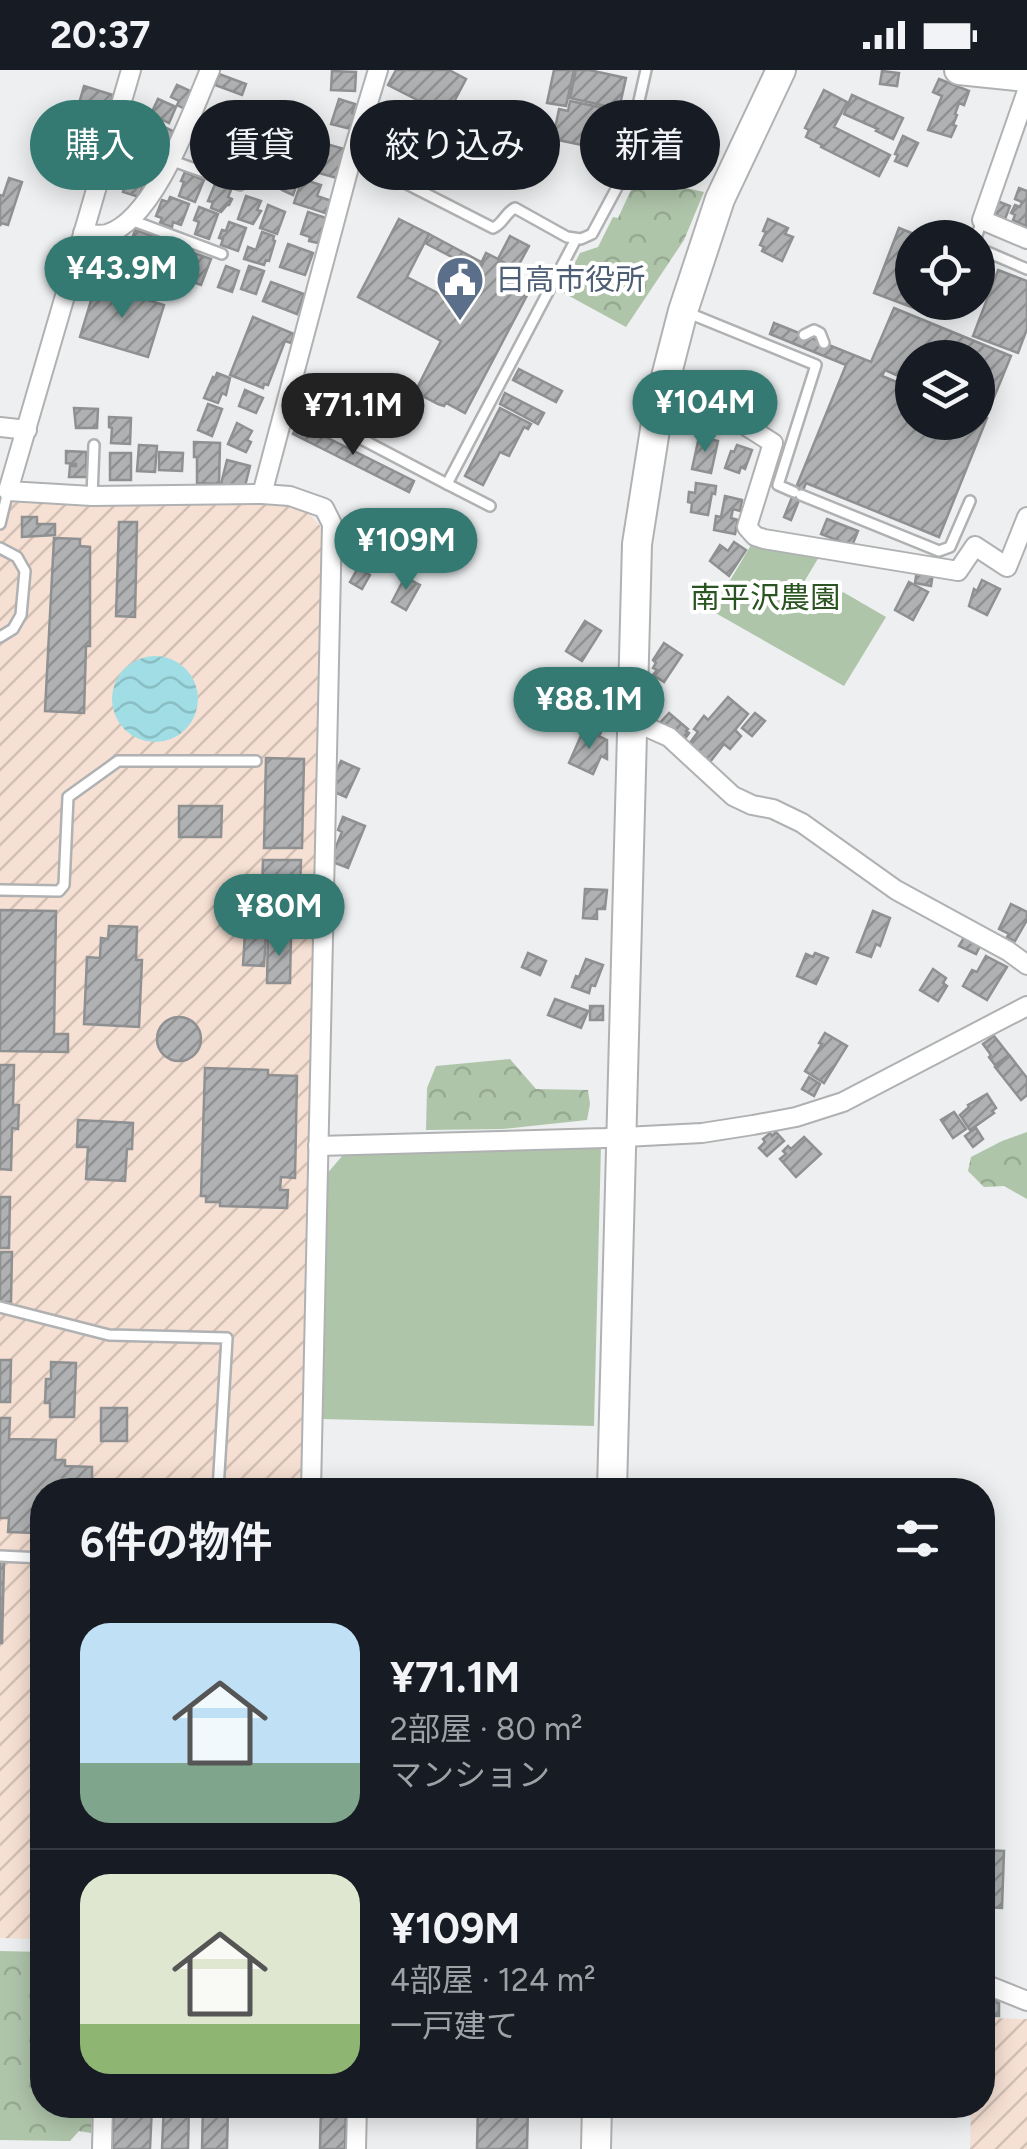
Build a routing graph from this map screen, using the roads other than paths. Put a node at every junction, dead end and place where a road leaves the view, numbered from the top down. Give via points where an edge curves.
1 (131, 70) edge
2 (210, 70) edge
3 (646, 70) edge
4 (781, 70) edge
5 (959, 70) edge
6 (373, 72) edge
7 (1027, 77) edge
8 (1027, 91) edge
9 (366, 100) edge
10 (170, 160) joint
11 (350, 163) edge
12 (190, 167) edge
13 (154, 190) edge
14 (419, 190) edge
15 (131, 220) junction
16 (982, 220) edge
17 (995, 232) edge
18 (83, 234) junction
19 (576, 239) junction
20 (1027, 239) edge
21 (222, 254) dead end
22 (995, 255) edge
23 (1027, 269) edge
24 (683, 311) junction
25 (804, 335) dead end
26 (824, 343) dead end
27 (286, 399) junction
28 (659, 404) junction
29 (0, 427) edge
30 (27, 430) junction
31 (94, 446) dead end
32 (448, 484) junction
33 (8, 491) junction
34 (262, 494) junction
35 (92, 496) junction
36 (970, 502) dead end
37 (490, 506) dead end
38 (1027, 517) edge
39 (0, 524) edge
40 (0, 548) edge
41 (0, 637) edge
42 (582, 697) dead end
43 (633, 721) junction
44 (256, 761) dead end
45 (0, 890) edge
46 (1027, 965) edge
47 (1027, 1006) edge
48 (622, 1137) junction
49 (318, 1146) junction
50 (0, 1307) edge
51 (219, 1478) edge
52 (312, 1478) edge
53 (612, 1478) edge
54 (0, 1556) edge
55 (30, 1557) edge
56 (995, 1988) edge
57 (1027, 2001) edge
58 (103, 2118) edge
59 (357, 2118) edge
60 (597, 2118) edge
61 (102, 2149) edge
62 (356, 2149) edge
63 (596, 2149) edge

1 - 18 street
2 - 10 street
3 - 19 lane via 621,180 596,229
4 - 24 street via 720,199
5 - 7 street
6 - 9 street
8 - 16 street
10 - 12 lane
11 - 27 street
13 - 15 street
14 - 19 lane via 493,228 515,208
15 - 18 street via 106,235
15 - 21 lane
17 - 20 street
18 - 30 street
19 - 32 lane
22 - 23 lane
24 - 28 street
24 - 36 lane via 818,360 778,485 940,551 950,547
25 - 26 lane via 820,332
27 - 32 lane
27 - 34 street
28 - 38 street via 744,424 774,444 747,526 754,536 958,571 974,546 1006,567
28 - 43 street via 637,544
29 - 30 street
30 - 33 street
31 - 35 lane
32 - 37 lane
33 - 35 street
33 - 39 lane
34 - 35 street
34 - 49 street via 324,508 332,524
40 - 41 lane via 17,557 24,571 22,615
42 - 43 lane
43 - 46 street via 669,737 733,796 802,823 896,890
43 - 48 street
44 - 45 lane via 118,761 68,797 64,886
47 - 48 street via 843,1102 753,1126
48 - 49 street
48 - 53 street
49 - 52 street
50 - 51 lane via 109,1335 227,1338
54 - 55 lane
56 - 57 street
58 - 61 street
59 - 62 street
60 - 63 street

